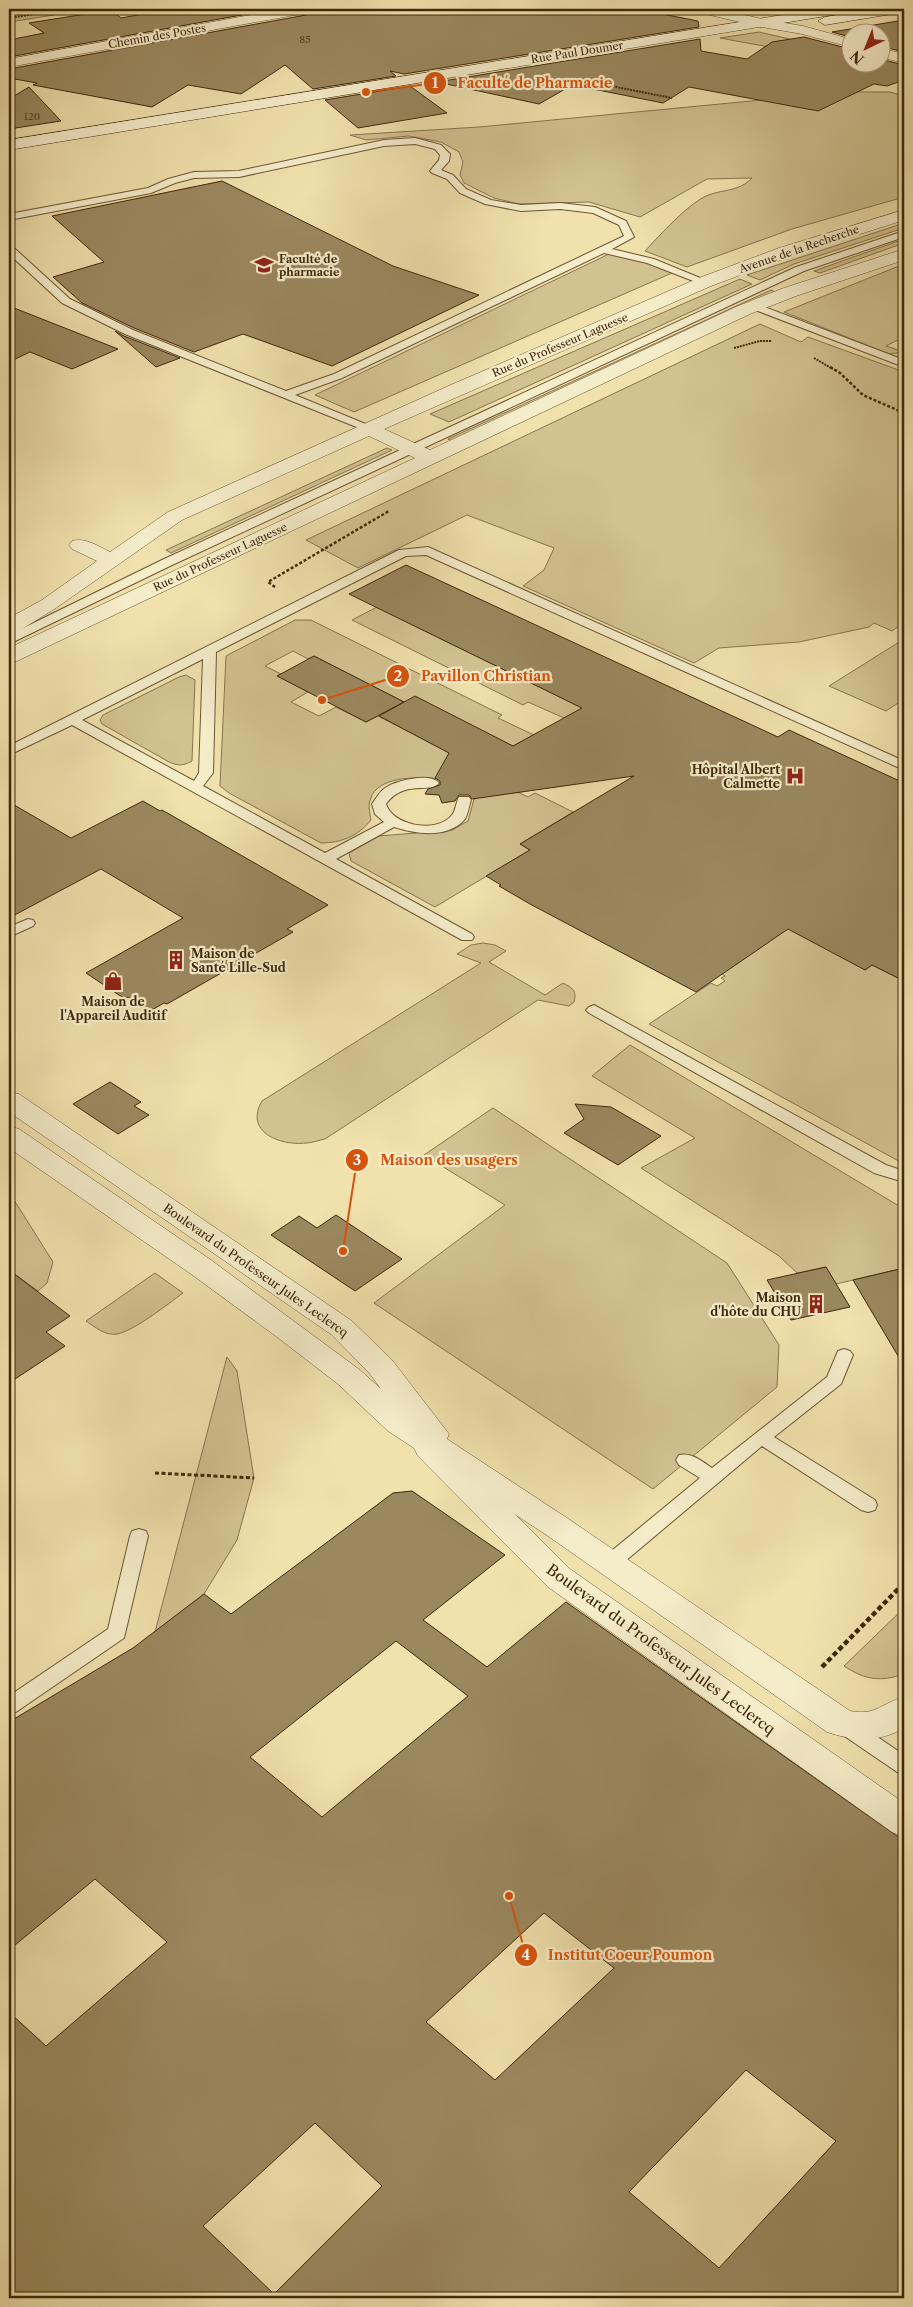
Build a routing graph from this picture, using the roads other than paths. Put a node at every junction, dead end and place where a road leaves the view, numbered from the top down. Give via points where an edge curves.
1 (306, 9) edge
2 (702, 9) edge
3 (844, 9) edge
4 (901, 9) edge
5 (761, 23) junction
6 (840, 40) edge
7 (890, 55) edge
8 (904, 59) edge
9 (9, 63) edge
10 (9, 145) edge
11 (904, 215) edge
12 (9, 217) edge
13 (904, 234) edge
14 (9, 249) edge
15 (604, 250) junction
16 (904, 254) edge
17 (27, 266) joint
18 (700, 284) junction
19 (752, 307) junction
20 (904, 364) edge
21 (286, 394) junction
22 (369, 429) junction
23 (412, 449) junction
24 (431, 458) junction
25 (80, 545) dead end
26 (110, 560) junction
27 (130, 580) junction
28 (9, 627) edge
29 (9, 640) edge
30 (37, 642) junction
31 (210, 650) junction
32 (9, 656) edge
33 (73, 720) junction
34 (9, 752) edge
35 (904, 766) edge
36 (432, 783) dead end
37 (196, 786) junction
38 (464, 800) dead end
39 (392, 823) junction
40 (325, 859) junction
41 (28, 923) dead end
42 (9, 933) edge
43 (467, 937) dead end
44 (594, 1010) dead end
45 (9, 1100) edge
46 (9, 1136) edge
47 (904, 1177) edge
48 (844, 1354) dead end
49 (415, 1434) junction
50 (761, 1437) junction
51 (685, 1460) dead end
52 (474, 1471) junction
53 (713, 1477) junction
54 (868, 1505) dead end
55 (140, 1536) dead end
56 (610, 1563) junction
57 (9, 1706) edge
58 (904, 1710) edge
59 (839, 1722) junction
60 (904, 1766) edge
61 (904, 1822) edge

1 - 9 street, Chemin des Postes
2 - 5 street
3 - 5 street, Rue Paul Doumer
4 - 5 street, Rue Paul Doumer via 836,20
5 - 6 street
5 - 10 street, Rue Paul Doumer
7 - 8 street
11 - 18 street, Avenue de la Recherche via 785,252
12 - 15 lane via 151,190 166,182 216,172 239,174 384,143 415,141 438,147 445,154 444,161 435,171 450,176 463,191 488,202 521,208 560,206 595,210 623,223 629,238
13 - 23 lane via 800,270
14 - 17 lane
15 - 18 lane via 650,261
15 - 21 lane via 338,376
16 - 19 street
17 - 21 lane via 66,301
18 - 22 street, Rue du Professeur Laguesse
19 - 20 lane
19 - 24 street, Rue du Professeur Laguesse
21 - 22 lane
22 - 23 street
22 - 26 street, Rue du Professeur Laguesse via 175,516
23 - 24 street
23 - 27 lane
24 - 30 street, Rue du Professeur Laguesse
25 - 26 street
26 - 28 street, Rue du Professeur Laguesse via 49,604
27 - 29 lane
27 - 30 lane
30 - 32 street, Rue du Professeur Laguesse
31 - 33 lane
31 - 35 lane via 404,553 428,551
31 - 37 lane via 206,773
33 - 34 lane
33 - 37 lane
36 - 39 lane via 407,784 385,794 379,809
37 - 40 lane
38 - 39 lane via 461,814 444,826 417,829
39 - 40 lane
40 - 43 lane
41 - 42 lane
44 - 47 lane via 880,1169
45 - 52 street, Boulevard du Professeur Jules Leclercq via 342,1328 382,1367 421,1421
46 - 49 street, Boulevard du Professeur Jules Leclercq via 264,1313 349,1377
48 - 50 lane via 835,1380
49 - 52 street, Boulevard du Professeur Jules Leclercq
49 - 61 street, Boulevard du Professeur Jules Leclercq via 559,1578
50 - 53 lane
50 - 54 lane
51 - 53 lane
52 - 56 street, Boulevard du Professeur Jules Leclercq
53 - 56 lane
55 - 57 lane via 117,1633
56 - 59 street, Boulevard du Professeur Jules Leclercq
58 - 59 street via 884,1723 870,1727
59 - 60 lane

